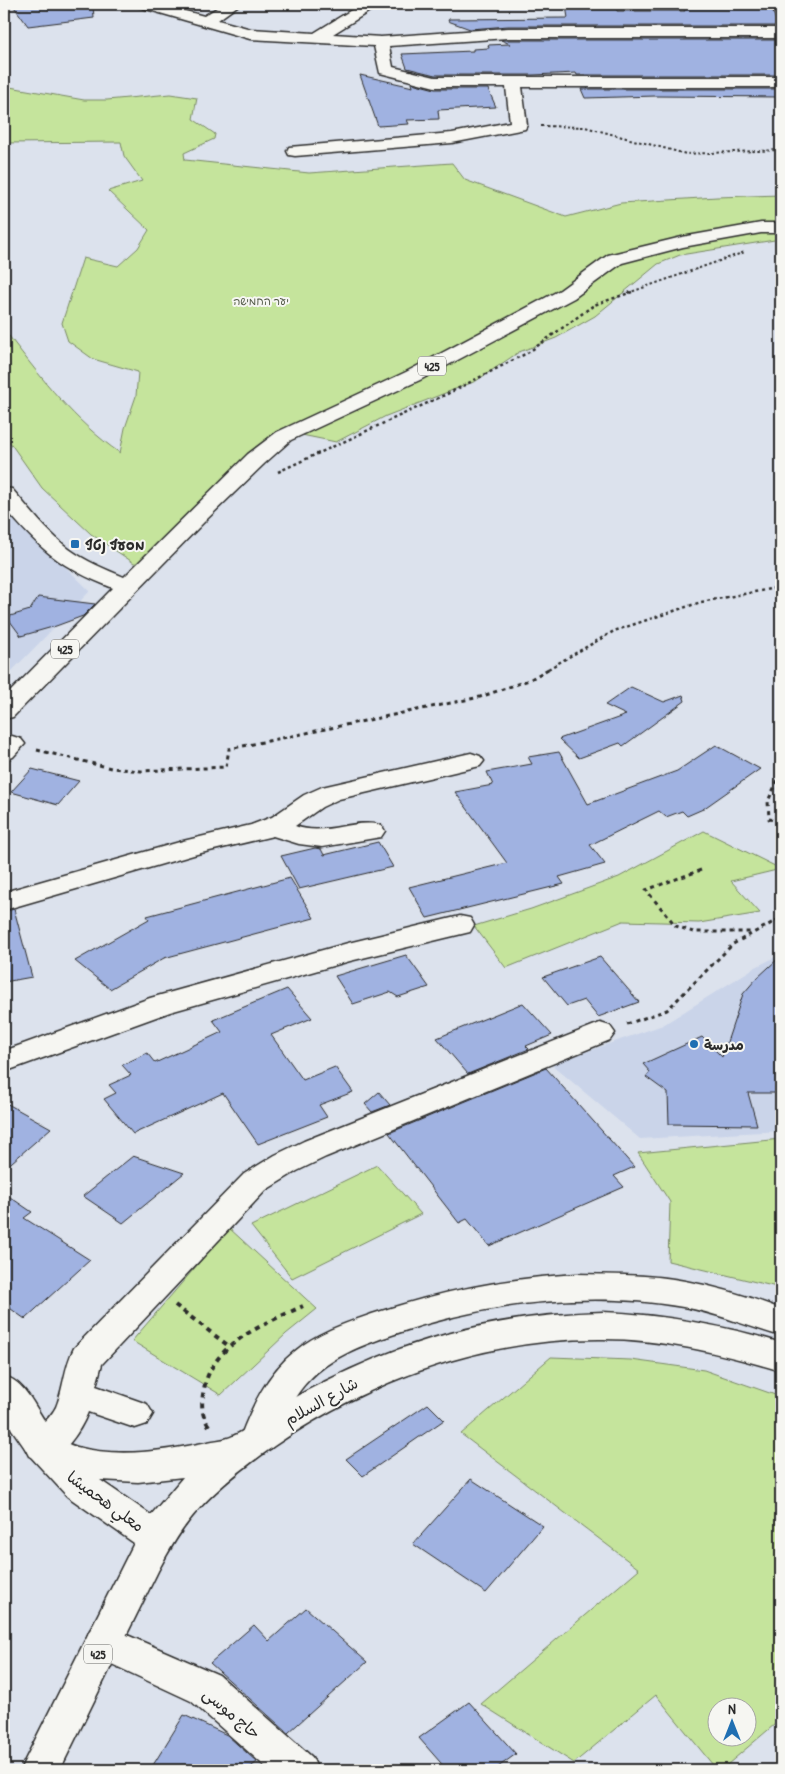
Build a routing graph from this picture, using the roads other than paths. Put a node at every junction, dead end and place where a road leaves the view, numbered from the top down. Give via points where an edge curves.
1 (144, 4) edge
2 (233, 4) edge
3 (371, 4) edge
4 (206, 22) junction
5 (781, 33) edge
6 (315, 38) junction
7 (381, 42) junction
8 (781, 82) edge
9 (513, 83) junction
10 (295, 151) dead end
11 (781, 228) edge
12 (4, 494) edge
13 (127, 586) junction
14 (4, 712) edge
15 (471, 761) dead end
16 (274, 826) junction
17 (372, 831) dead end
18 (4, 901) edge
19 (460, 925) dead end
20 (600, 1034) road end
21 (4, 1062) edge
22 (781, 1323) edge
23 (781, 1357) edge
24 (4, 1390) edge
25 (77, 1394) junction
26 (135, 1414) dead end
27 (242, 1446) junction
28 (44, 1448) junction
29 (156, 1537) junction
30 (104, 1642) junction
31 (40, 1770) edge
32 (298, 1770) edge

1 - 4 street
2 - 4 street
3 - 6 street
4 - 6 street via 250,34
5 - 7 street via 508,33
6 - 7 street
7 - 9 street via 386,70 435,82
8 - 9 street
9 - 10 street via 519,125 452,138
11 - 13 street, 425 via 761,228 682,242 615,259 558,299 413,376 284,436
12 - 13 street via 44,539 62,554
13 - 14 street, 425
15 - 16 street via 331,793
16 - 17 street via 286,833 313,840
16 - 18 street
19 - 21 street via 348,952 160,1006
20 - 25 street via 315,1149 255,1182 86,1358
22 - 27 street via 702,1297 645,1290 576,1287 515,1290 449,1303 395,1319 338,1342 306,1361 282,1385
23 - 27 street, شارع السلام via 716,1341 644,1329 590,1325 477,1339 424,1353 372,1373 314,1402
24 - 28 street, معلي هحميشا
25 - 26 street
25 - 28 street via 62,1430
27 - 28 street via 183,1463 139,1467 76,1462
27 - 29 street, شارع السلام via 184,1501
28 - 29 street, معلي هحميشا via 83,1489
29 - 30 street, شارع السلام / 425
30 - 31 street, شارع السلام / 425
30 - 32 street, حاج موسى via 205,1688

